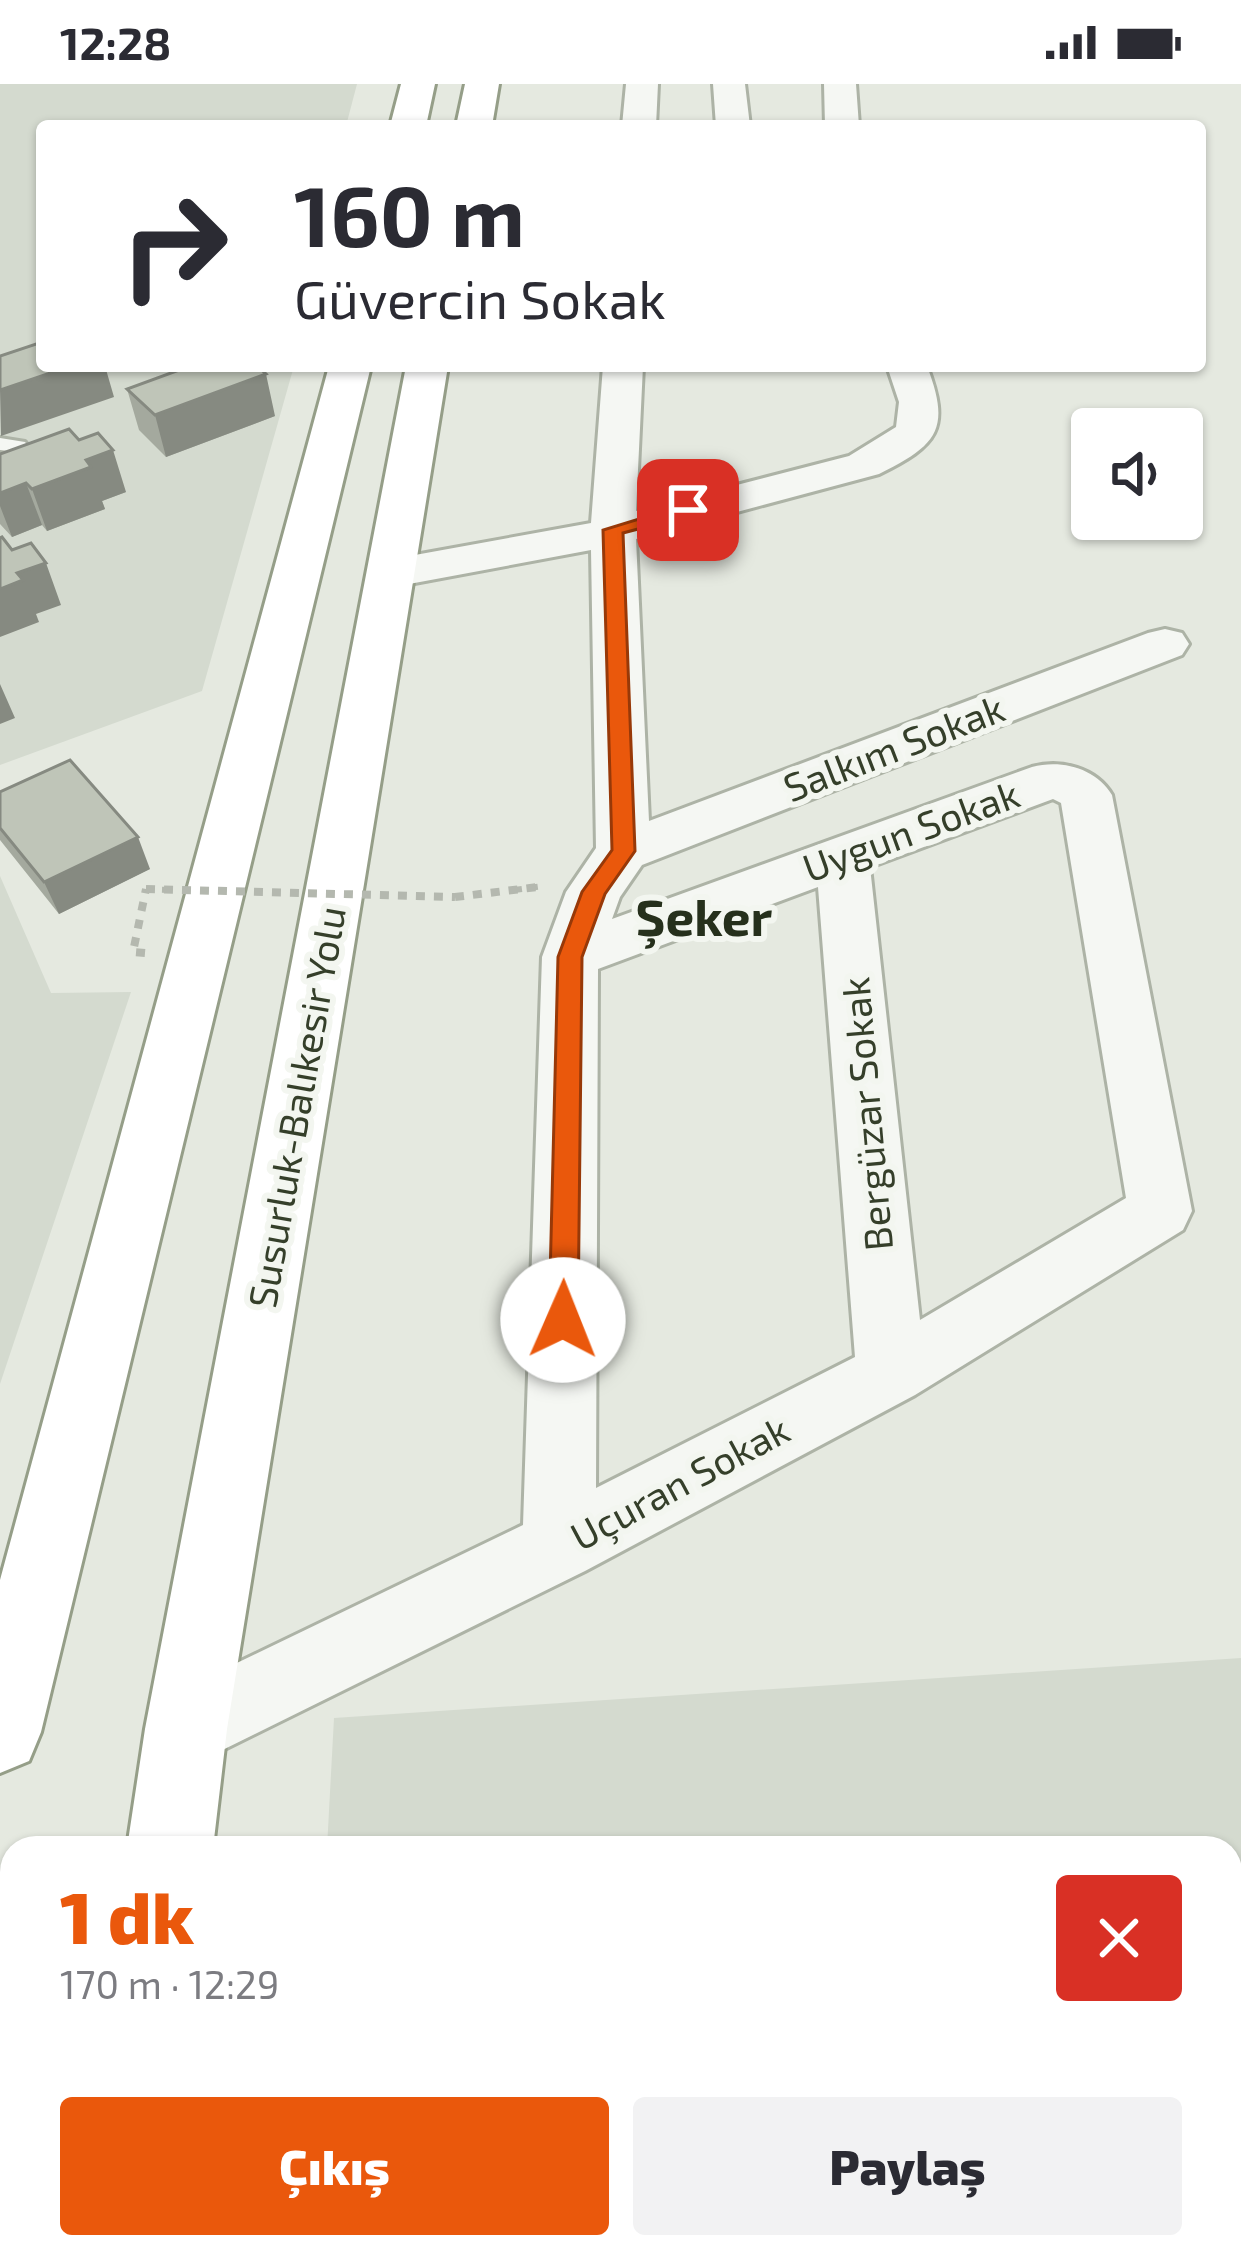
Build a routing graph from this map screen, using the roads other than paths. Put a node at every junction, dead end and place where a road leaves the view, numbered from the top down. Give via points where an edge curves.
1 (418, 84) edge
2 (482, 84) edge
3 (642, 84) edge
4 (729, 84) edge
5 (839, 84) edge
6 (409, 120) edge
7 (475, 120) edge
8 (639, 120) edge
9 (732, 120) edge
10 (842, 120) edge
11 (348, 372) edge
12 (426, 372) edge
13 (623, 372) edge
14 (909, 372) edge
15 (613, 530) junction
16 (393, 574) junction
17 (1166, 644) dead end
18 (623, 851) junction
19 (842, 855) junction
20 (570, 957) junction
21 (1160, 1211) joint
22 (891, 1373) junction
23 (559, 1546) junction
24 (186, 1729) junction
25 (0, 1732) edge
26 (172, 1836) edge

1 - 6 highway
2 - 7 highway
3 - 8 street
4 - 9 street
5 - 10 street
11 - 25 highway
12 - 16 highway, Susurluk-Balıkesir Yolu
13 - 15 street
14 - 15 street via 920,402 917,431 895,450
15 - 16 street
15 - 18 street
16 - 24 highway, Susurluk-Balıkesir Yolu
17 - 18 street, Salkım Sokak
18 - 20 street via 594,892
19 - 20 street, Uygun Sokak
19 - 21 street, Uygun Sokak via 1050,780 1086,795
19 - 22 street, Bergüzar Sokak
20 - 23 street
21 - 22 street, Uçuran Sokak
22 - 23 street, Uçuran Sokak
23 - 24 street, Uçuran Sokak
24 - 26 highway, Susurluk-Balıkesir Yolu

